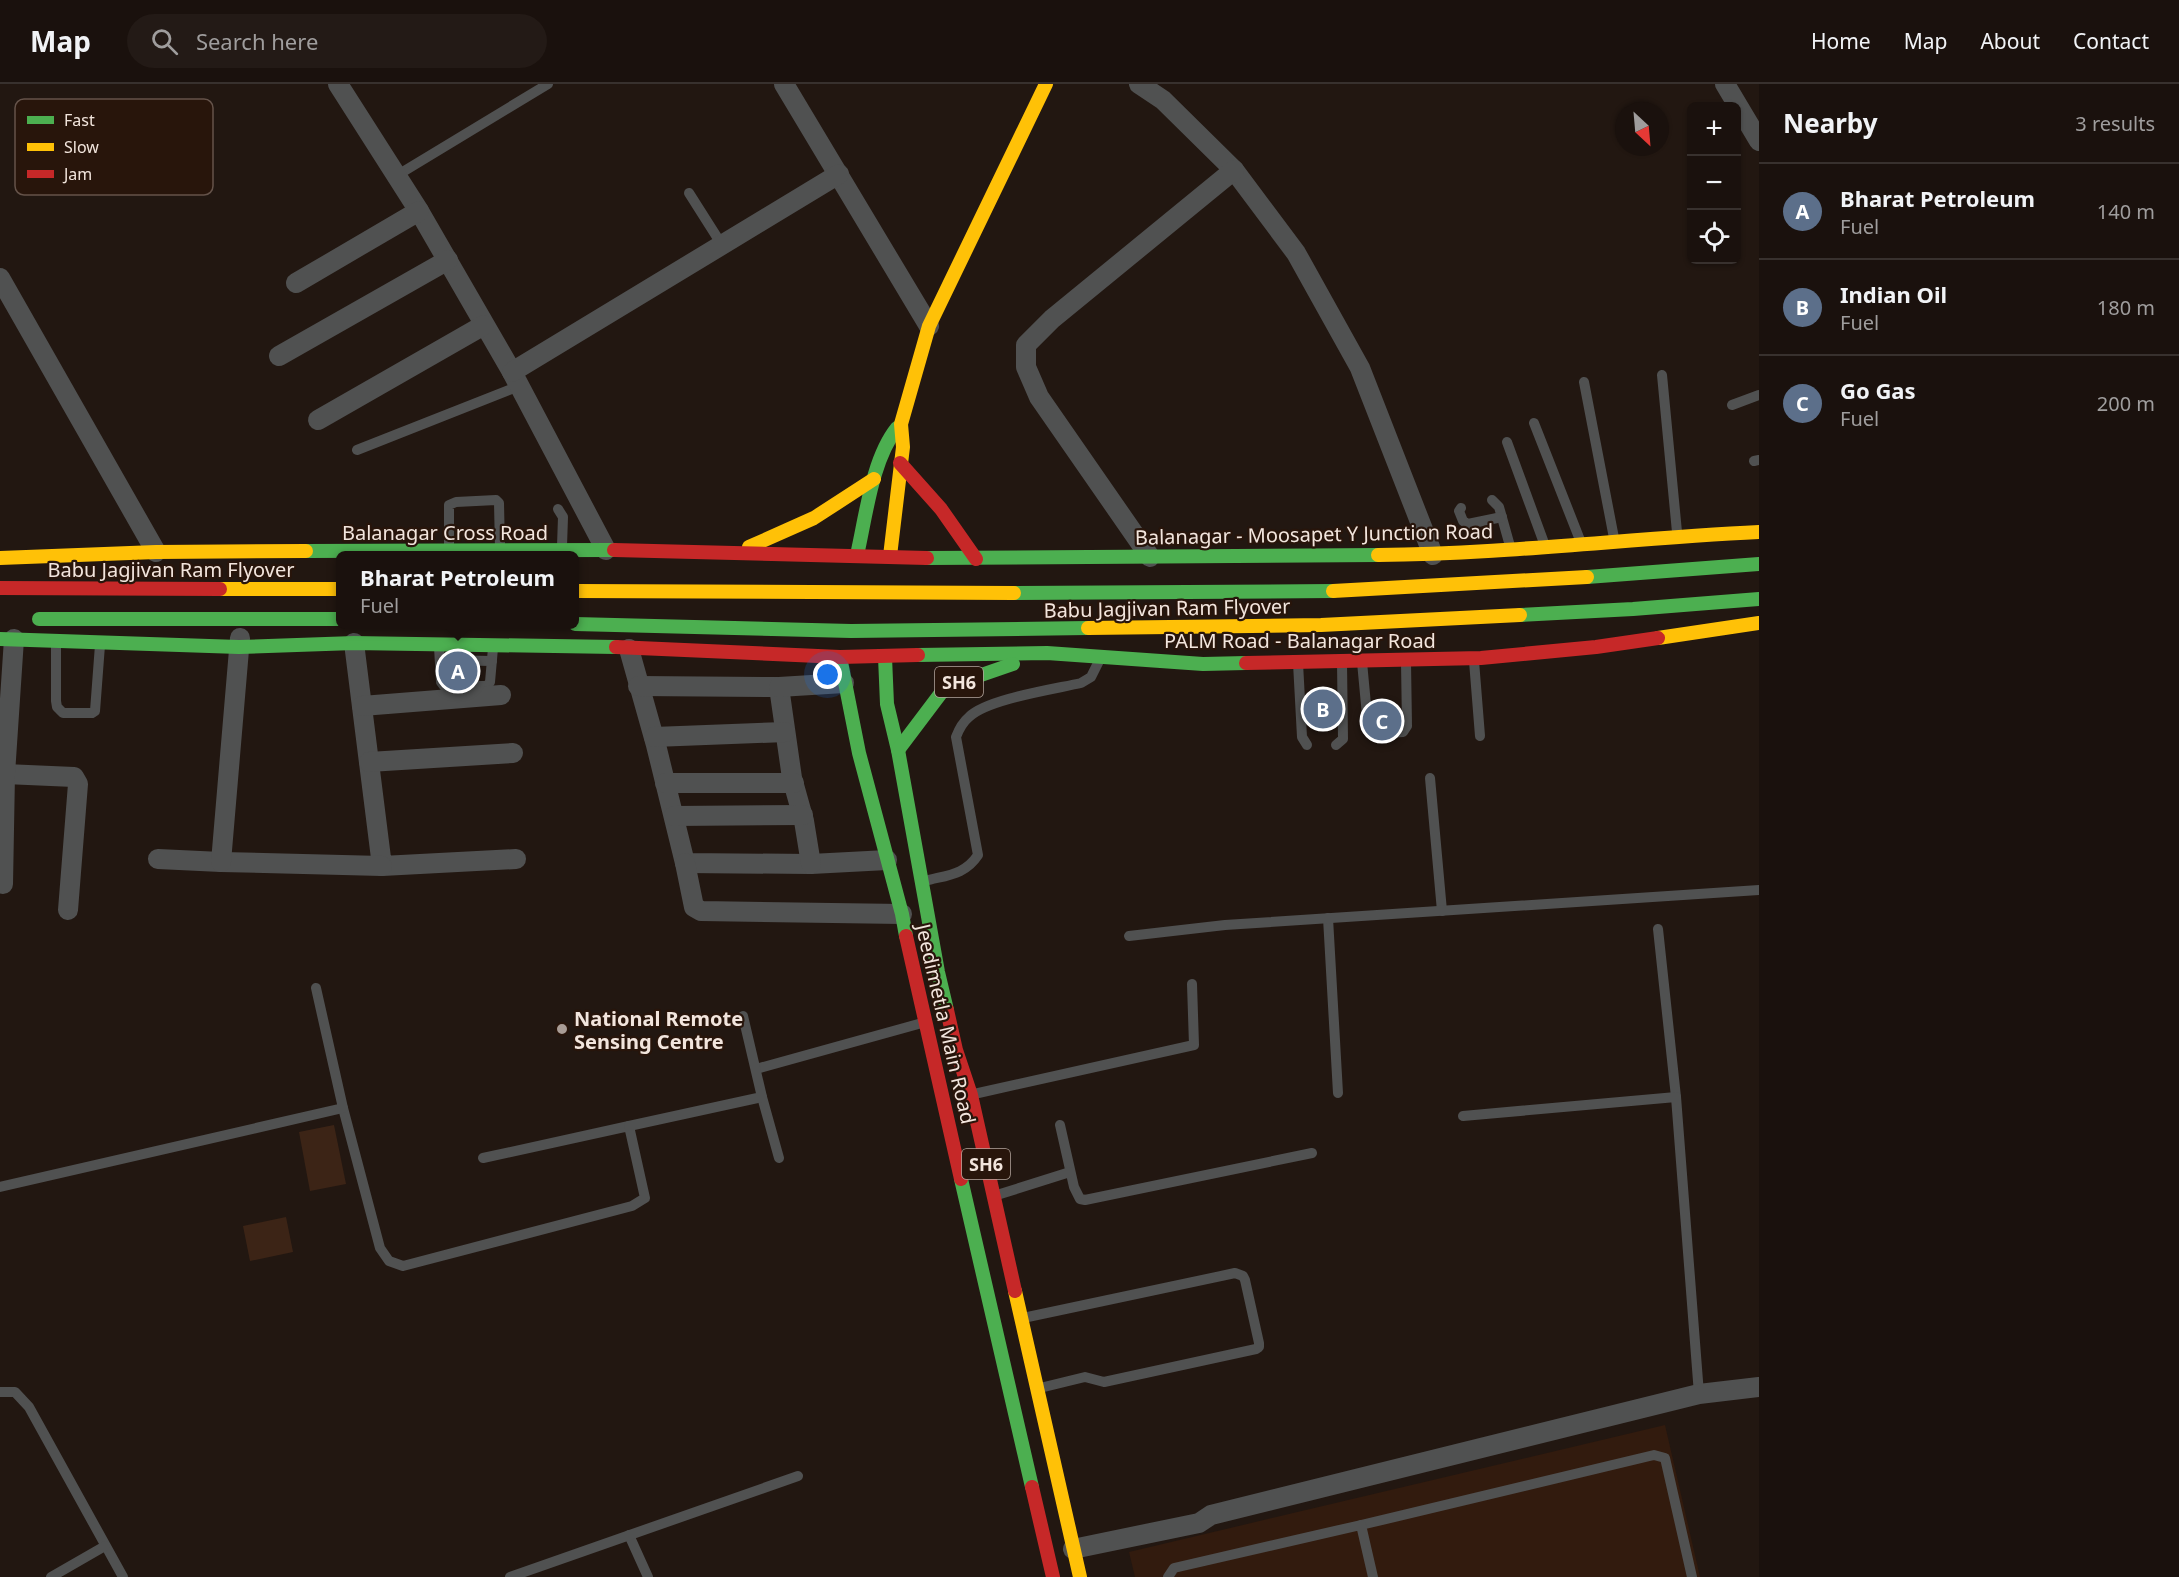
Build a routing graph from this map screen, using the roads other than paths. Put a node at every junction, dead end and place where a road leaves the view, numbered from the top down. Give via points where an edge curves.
1 (338, 84) edge
2 (548, 84) edge
3 (784, 84) edge
4 (1046, 84) edge
5 (1139, 84) edge
6 (1725, 84) edge
7 (1759, 141) edge
8 (1234, 170) junction
9 (839, 174) junction
10 (396, 176) junction
11 (689, 193) dead end
12 (419, 211) junction
13 (722, 245) junction
14 (448, 260) junction
15 (0, 278) edge
16 (296, 283) dead end
17 (484, 325) junction
18 (930, 326) junction
19 (279, 356) dead end
20 (1662, 375) dead end
21 (515, 379) junction
22 (1584, 382) dead end
23 (1759, 395) edge
24 (1732, 405) dead end
25 (318, 420) dead end
26 (1534, 423) dead end
27 (901, 424) junction
28 (1507, 442) dead end
29 (357, 450) dead end
30 (900, 463) junction
31 (874, 479) junction
32 (1492, 500) dead end
33 (1461, 508) dead end
34 (558, 509) dead end
35 (505, 510) dead end
36 (1502, 517) junction
37 (1759, 532) edge
38 (1677, 536) junction
39 (1614, 541) junction
40 (1581, 543) junction
41 (1545, 546) junction
42 (1511, 549) junction
43 (562, 550) junction
44 (606, 550) junction
45 (449, 551) joint
46 (503, 551) junction
47 (156, 552) junction
48 (251, 552) junction
49 (336, 552) edge
50 (737, 552) junction
51 (857, 555) junction
52 (1314, 555) junction
53 (1433, 555) junction
54 (890, 556) junction
55 (1150, 556) junction
56 (0, 558) edge
57 (976, 559) junction
58 (1759, 564) edge
59 (1220, 567) junction
60 (0, 588) edge
61 (336, 589) edge
62 (579, 591) edge
63 (1759, 599) edge
64 (336, 619) edge
65 (24, 620) dead end
66 (1759, 623) edge
67 (579, 624) edge
68 (7, 639) edge
69 (56, 640) junction
70 (100, 642) junction
71 (354, 643) junction
72 (439, 644) junction
73 (493, 644) junction
74 (239, 647) junction
75 (629, 649) junction
76 (1047, 653) junction
77 (840, 657) junction
78 (885, 657) junction
79 (1101, 657) junction
80 (1406, 658) junction
81 (1477, 658) junction
82 (440, 660) junction
83 (1342, 660) junction
84 (1362, 660) junction
85 (492, 661) junction
86 (1302, 661) junction
87 (1203, 664) junction
88 (844, 682) junction
89 (638, 686) junction
90 (779, 687) junction
91 (501, 695) dead end
92 (362, 706) junction
93 (785, 732) junction
94 (1480, 736) dead end
95 (654, 737) junction
96 (1307, 745) dead end
97 (1336, 745) dead end
98 (898, 750) junction
99 (513, 753) dead end
100 (369, 762) junction
101 (5, 774) junction
102 (1430, 778) dead end
103 (665, 783) junction
104 (794, 783) junction
105 (803, 815) junction
106 (674, 816) junction
107 (158, 859) dead end
108 (516, 859) dead end
109 (887, 860) junction
110 (221, 862) junction
111 (685, 863) junction
112 (812, 864) junction
113 (382, 866) junction
114 (922, 881) junction
115 (3, 884) dead end
116 (1759, 891) edge
117 (68, 910) dead end
118 (1442, 911) junction
119 (902, 914) junction
120 (1328, 918) junction
121 (1658, 929) dead end
122 (1129, 936) dead end
123 (1191, 984) dead end
124 (316, 988) dead end
125 (743, 1016) dead end
126 (925, 1022) junction
127 (756, 1070) junction
128 (1338, 1093) dead end
129 (971, 1095) junction
130 (762, 1097) junction
131 (1676, 1097) junction
132 (343, 1108) junction
133 (1463, 1116) dead end
134 (1060, 1125) dead end
135 (629, 1126) junction
136 (1312, 1153) dead end
137 (483, 1158) dead end
138 (779, 1158) dead end
139 (1070, 1172) junction
140 (0, 1186) edge
141 (994, 1196) junction
142 (1021, 1319) junction
143 (1759, 1387) edge
144 (0, 1392) edge
145 (1699, 1394) junction
146 (1038, 1395) junction
147 (1014, 1408) junction
148 (798, 1476) dead end
149 (1361, 1525) junction
150 (628, 1535) junction
151 (1071, 1543) junction
152 (105, 1546) junction
153 (51, 1577) edge
154 (123, 1577) edge
155 (510, 1577) edge
156 (648, 1577) edge
157 (1053, 1577) edge
158 (1080, 1577) edge
159 (1168, 1577) edge
160 (1373, 1577) edge
161 (1692, 1577) edge

1 - 10 street
2 - 10 lane
3 - 9 street
4 - 18 main road
5 - 8 street via 1163,100
6 - 7 street
8 - 53 street via 1296,253 1360,368
8 - 55 street via 1052,319 1026,345 1026,367 1039,397
9 - 13 street
9 - 18 street
10 - 12 street
11 - 13 lane
12 - 14 street
12 - 16 street
13 - 21 street
14 - 17 street
14 - 19 street
15 - 47 street
17 - 21 street
17 - 25 street
18 - 27 main road
20 - 38 lane
21 - 29 lane
21 - 44 street
22 - 39 lane
23 - 24 lane
26 - 40 lane
27 - 30 main road
27 - 31 main road via 888,439
28 - 41 lane
30 - 54 main road
30 - 57 main road via 937,503
31 - 50 main road via 848,500 798,527
31 - 51 main road
32 - 36 lane
33 - 36 lane via 1463,521 1468,524
34 - 43 lane via 562,517
35 - 46 lane
36 - 42 lane
37 - 38 main road, Balanagar - Moosapet Y Junction Road
38 - 39 main road, Balanagar - Moosapet Y Junction Road
39 - 40 main road, Balanagar - Moosapet Y Junction Road
40 - 41 main road, Balanagar - Moosapet Y Junction Road
41 - 42 main road, Balanagar - Moosapet Y Junction Road
42 - 53 main road, Balanagar - Moosapet Y Junction Road
43 - 44 main road, Balanagar Cross Road
43 - 46 main road, Balanagar Cross Road
44 - 50 main road, Balanagar Cross Road
45 - 46 main road, Balanagar Cross Road
45 - 46 lane via 449,505 496,500
47 - 48 main road, Balanagar Cross Road
47 - 56 main road, Balanagar Cross Road
48 - 49 main road, Balanagar Cross Road
48 - 74 street
50 - 51 main road, Balanagar Cross Road
51 - 54 main road, Balanagar Cross Road
52 - 53 main road, Balanagar - Moosapet Y Junction Road
52 - 59 main road, Balanagar - Moosapet Y Junction Road
52 - 86 main road via 1302,574 1294,609
54 - 57 main road
55 - 57 main road, Balanagar - Moosapet Y Junction Road
55 - 59 main road, Balanagar - Moosapet Y Junction Road
58 - 62 main road, Babu Jagjivan Ram Flyover via 1323,592
59 - 87 main road via 1228,606 1217,647
60 - 61 main road, Babu Jagjivan Ram Flyover
63 - 67 main road, Babu Jagjivan Ram Flyover via 1321,625 851,631
64 - 65 main road
66 - 81 main road, PALM Road - Balanagar Road via 1596,647
68 - 69 main road
68 - 101 street
69 - 70 main road
69 - 70 lane via 56,701 63,713 95,711
70 - 74 main road
71 - 72 main road
71 - 74 main road
71 - 92 street
72 - 73 main road
72 - 82 lane
73 - 75 main road
73 - 85 lane
74 - 110 street
75 - 77 main road, PALM Road - Balanagar Road
75 - 89 street
76 - 78 main road, PALM Road - Balanagar Road
76 - 79 main road, PALM Road - Balanagar Road
76 - 98 main road, SH6 via 986,672 941,693
77 - 78 main road, PALM Road - Balanagar Road
77 - 88 main road, Jeedimetla Main Road / SH6
78 - 98 main road, Jeedimetla Main Road / SH6 via 887,704
79 - 87 main road, PALM Road - Balanagar Road
79 - 114 lane via 1091,677 1081,684 989,706 970,715 961,726 956,736 978,855 970,867
80 - 81 main road, PALM Road - Balanagar Road
80 - 84 main road, PALM Road - Balanagar Road
80 - 84 lane via 1407,726 1403,732 1372,734
81 - 94 lane
82 - 85 lane
82 - 85 lane via 444,686 487,686
83 - 84 main road, PALM Road - Balanagar Road
83 - 86 main road, PALM Road - Balanagar Road
83 - 97 lane via 1343,739
86 - 87 main road, PALM Road - Balanagar Road
86 - 96 lane via 1302,737
88 - 90 street
88 - 109 main road, Jeedimetla Main Road / SH6
89 - 90 street
89 - 95 street
90 - 93 street
91 - 92 street
92 - 100 street
93 - 95 street
93 - 104 street
95 - 103 street
98 - 114 main road, Jeedimetla Main Road / SH6
99 - 100 street
100 - 113 street
101 - 115 street
101 - 117 street via 74,777 78,784
102 - 118 lane
103 - 104 street
103 - 106 street
104 - 105 street
105 - 106 street
105 - 112 street
106 - 111 street
107 - 110 street
108 - 113 street
109 - 112 street
109 - 119 main road, Jeedimetla Main Road / SH6
110 - 113 street
111 - 112 street
111 - 119 street via 694,907 701,911
114 - 129 main road, Jeedimetla Main Road / SH6 via 938,972
116 - 118 lane
118 - 120 lane
119 - 126 main road, Jeedimetla Main Road / SH6
120 - 122 lane
120 - 128 lane
121 - 131 lane
123 - 129 lane via 1194,1045
124 - 132 lane
125 - 127 lane
126 - 127 lane
126 - 147 main road, Jeedimetla Main Road / SH6
127 - 130 lane
129 - 141 main road, Jeedimetla Main Road / SH6
130 - 135 lane
130 - 138 lane
131 - 133 lane
131 - 145 lane
132 - 135 lane via 380,1248 389,1261 403,1266 632,1206 645,1198
132 - 140 lane
134 - 139 lane
135 - 137 lane
136 - 139 lane via 1085,1200 1076,1193
139 - 141 lane
141 - 142 main road, Jeedimetla Main Road / SH6
142 - 146 main road, Jeedimetla Main Road / SH6
142 - 146 lane via 1235,1273 1243,1276 1248,1291 1259,1343 1256,1349 1104,1382 1084,1377
143 - 145 street
144 - 152 lane via 15,1392 29,1407
145 - 151 street via 1211,1515 1201,1510
146 - 147 main road
146 - 151 main road, Jeedimetla Main Road / SH6
147 - 157 main road, Jeedimetla Main Road / SH6
148 - 150 lane
149 - 159 lane via 1174,1568
149 - 160 lane
149 - 161 lane via 1654,1455 1665,1458
150 - 155 lane
150 - 156 lane
151 - 158 main road, Jeedimetla Main Road / SH6
152 - 153 lane
152 - 154 lane

